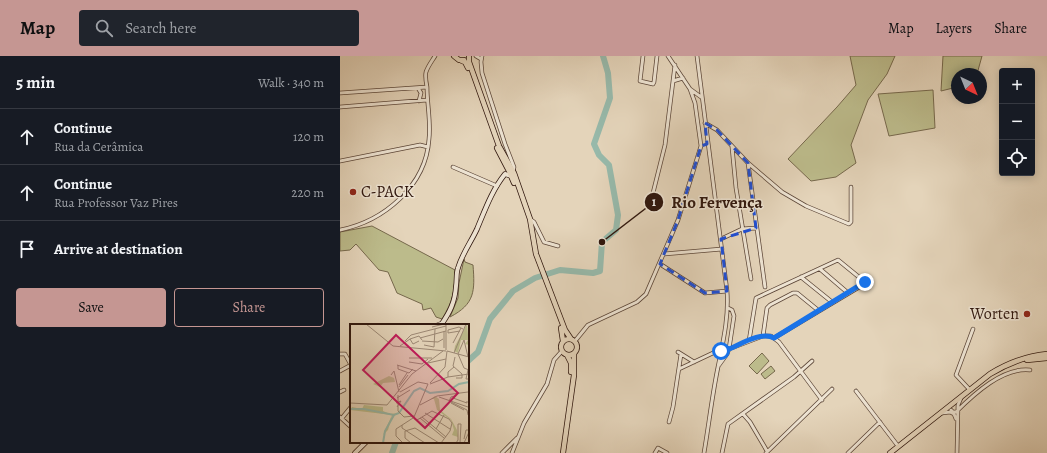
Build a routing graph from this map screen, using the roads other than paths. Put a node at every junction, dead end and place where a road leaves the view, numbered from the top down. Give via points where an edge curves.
1 (435, 56) edge
2 (454, 56) edge
3 (469, 56) edge
4 (476, 56) edge
5 (643, 56) edge
6 (657, 56) edge
7 (668, 56) edge
8 (697, 56) edge
9 (482, 58) edge
10 (462, 61) junction
11 (674, 65) junction
12 (683, 78) junction
13 (673, 81) junction
14 (426, 87) junction
15 (418, 88) junction
16 (690, 89) junction
17 (340, 93) edge
18 (702, 97) junction
19 (427, 100) junction
20 (419, 101) junction
21 (695, 103) junction
22 (702, 103) junction
23 (340, 107) edge
24 (705, 123) junction
25 (706, 136) junction
26 (700, 137) junction
27 (707, 144) junction
28 (700, 146) junction
29 (428, 147) junction
30 (732, 147) junction
31 (340, 161) edge
32 (748, 163) junction
33 (506, 165) junction
34 (453, 167) dead end
35 (512, 174) junction
36 (501, 180) junction
37 (497, 186) junction
38 (851, 187) dead end
39 (651, 201) dead end
40 (530, 219) junction
41 (756, 228) junction
42 (340, 230) edge
43 (742, 230) junction
44 (720, 239) junction
45 (558, 246) dead end
46 (722, 249) junction
47 (664, 254) junction
48 (537, 260) junction
49 (660, 264) junction
50 (820, 268) junction
51 (801, 277) junction
52 (751, 279) dead end
53 (870, 280) dead end
54 (865, 282) junction
55 (765, 287) dead end
56 (728, 291) junction
57 (848, 292) junction
58 (550, 294) junction
59 (832, 302) junction
60 (728, 308) junction
61 (819, 310) junction
62 (441, 324) edge
63 (973, 329) dead end
64 (763, 336) junction
65 (774, 338) junction
66 (573, 340) junction
67 (749, 341) junction
68 (563, 342) junction
69 (722, 344) junction
70 (728, 349) junction
71 (562, 351) junction
72 (721, 351) junction
73 (340, 354) edge
74 (574, 354) junction
75 (727, 354) junction
76 (1047, 354) edge
77 (567, 355) junction
78 (1047, 358) edge
79 (812, 361) dead end
80 (1016, 361) junction
81 (350, 362) edge
82 (694, 362) junction
83 (350, 365) edge
84 (679, 369) junction
85 (718, 369) junction
86 (340, 370) edge
87 (1030, 370) dead end
88 (801, 372) junction
89 (832, 389) dead end
90 (344, 390) dead end
91 (970, 390) junction
92 (856, 391) dead end
93 (340, 392) edge
94 (963, 395) junction
95 (822, 400) junction
96 (952, 404) junction
97 (350, 408) edge
98 (958, 409) junction
99 (951, 410) junction
100 (743, 414) junction
101 (939, 414) junction
102 (954, 414) junction
103 (341, 417) edge
104 (957, 420) junction
105 (669, 422) dead end
106 (880, 422) junction
107 (350, 426) edge
108 (518, 436) junction
109 (365, 443) edge
110 (898, 446) junction
111 (767, 452) edge
112 (355, 453) edge
113 (502, 453) edge
114 (512, 453) edge
115 (562, 453) edge
116 (655, 453) edge
117 (667, 453) edge
118 (704, 453) edge
119 (722, 453) edge
120 (848, 453) edge
121 (890, 453) edge
122 (957, 453) edge

1 - 14 street via 426,71
2 - 10 main road
3 - 10 main road
3 - 35 main road via 499,146
4 - 9 street
5 - 6 street via 640,82 653,84
7 - 11 street
8 - 18 street
9 - 35 street via 486,84 514,167
10 - 33 main road via 468,66 498,150
11 - 12 street
11 - 13 street
12 - 13 street
12 - 16 street
13 - 39 street via 665,145
14 - 15 street
14 - 19 street
15 - 17 street
15 - 20 street via 421,93
16 - 18 street
16 - 21 street
18 - 22 street
19 - 20 street
19 - 29 street
20 - 23 street
21 - 22 street
21 - 26 street
22 - 24 street
24 - 25 street
24 - 30 street via 717,130
25 - 26 street
25 - 27 street
26 - 28 street
27 - 28 street
27 - 44 street
28 - 47 street via 678,220
29 - 31 street via 420,145
29 - 42 street via 417,179 401,198 363,223
30 - 32 street
30 - 43 street
32 - 38 street via 776,188 796,201 849,224
32 - 41 street
33 - 35 main road
33 - 36 street
34 - 37 street
35 - 36 street via 505,174
35 - 40 main road
35 - 48 main road via 527,218 532,248
36 - 37 street
37 - 62 street via 463,254 458,268 454,302
40 - 45 street via 544,242
40 - 48 main road
41 - 43 street
41 - 55 street
43 - 44 street
43 - 52 street
44 - 46 street
46 - 47 street
46 - 56 street
47 - 49 street
48 - 58 main road
49 - 56 street via 705,293
49 - 66 street via 646,294 641,299 588,325
50 - 51 street
50 - 54 street via 838,260
50 - 57 street
51 - 59 street
51 - 67 street via 756,298
53 - 54 street
54 - 57 street
56 - 60 street
57 - 59 street
58 - 66 main road via 564,330
58 - 68 main road via 563,333
59 - 61 street
60 - 69 street
60 - 70 street via 734,316
61 - 64 street via 797,293 793,293 767,308
61 - 65 street
63 - 91 street via 956,375
64 - 65 street
64 - 67 street
65 - 88 street
66 - 68 main road via 567,339
66 - 74 main road via 577,349
67 - 70 street
68 - 71 main road
69 - 70 street
69 - 72 street
70 - 72 street
70 - 75 street
71 - 77 main road
71 - 108 street via 555,359 548,384
72 - 75 street
72 - 82 street
72 - 85 street
73 - 81 street via 347,355
74 - 77 main road
74 - 115 main road via 574,375
75 - 85 street
76 - 80 main road
77 - 115 main road via 571,369
78 - 80 main road
79 - 88 street
80 - 91 main road via 990,374
82 - 84 street
82 - 84 street via 680,353
83 - 86 street
84 - 105 street
85 - 118 street
87 - 98 street via 1011,372 998,378
88 - 95 street
88 - 100 street
89 - 95 street
90 - 93 street
91 - 94 main road
92 - 106 street
94 - 96 main road
94 - 98 street
95 - 111 street
96 - 98 street
96 - 99 street
96 - 101 main road
97 - 103 street
98 - 99 street via 954,412
98 - 104 street
99 - 102 street
100 - 111 street
100 - 119 street via 727,426
101 - 102 street via 947,411
101 - 110 main road
102 - 104 street
103 - 107 street
104 - 122 street
106 - 110 street
106 - 120 street
108 - 113 street
108 - 114 street
109 - 112 street
110 - 121 main road
116 - 117 street via 658,448

